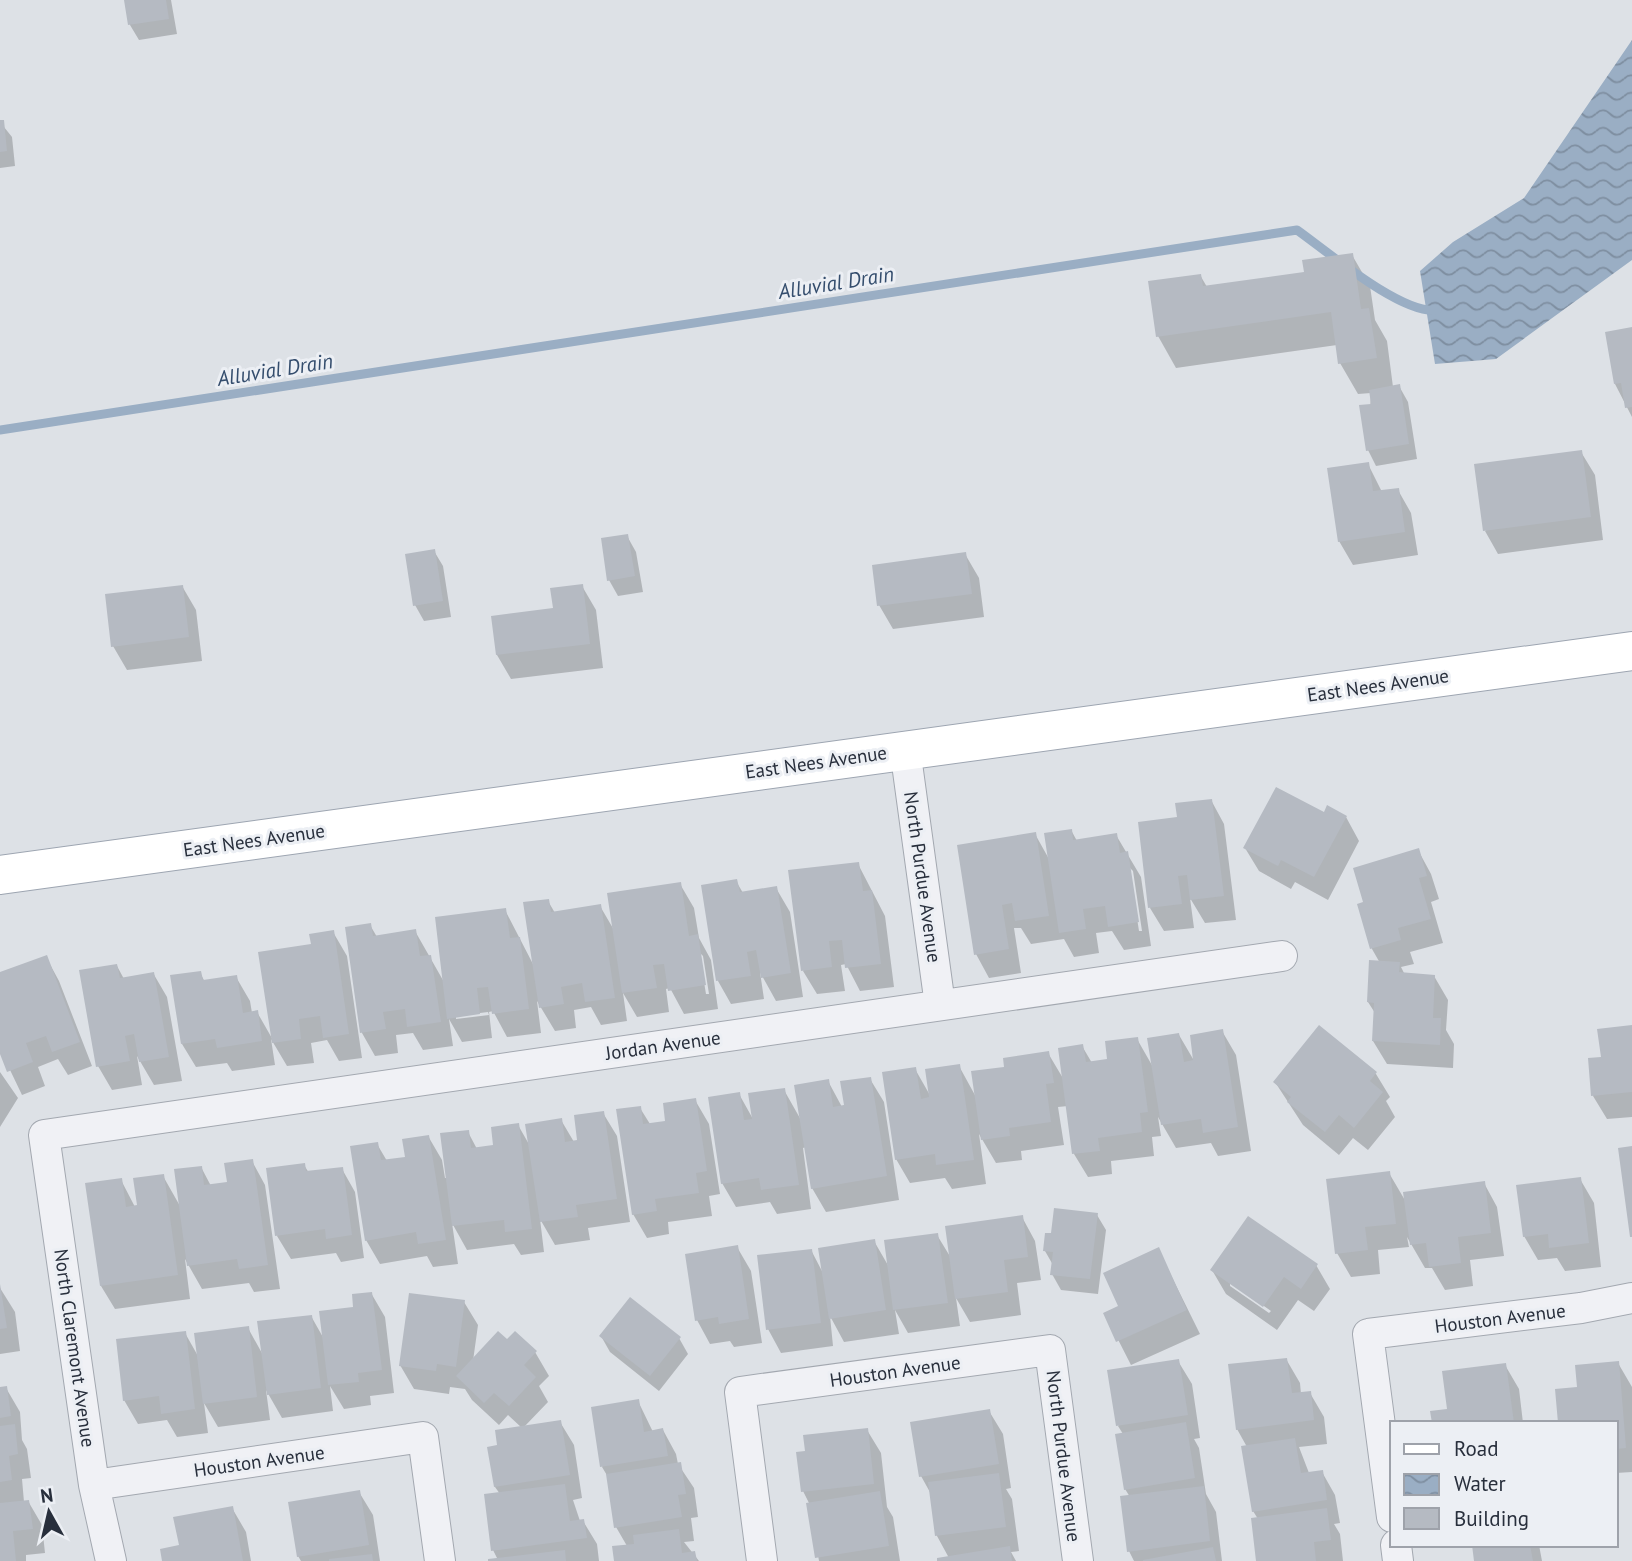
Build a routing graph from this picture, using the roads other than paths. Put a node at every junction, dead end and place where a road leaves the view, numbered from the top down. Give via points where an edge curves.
1 (1632, 651) edge
2 (905, 749) junction
3 (0, 876) edge
4 (1282, 957) dead end
5 (940, 1004) junction
6 (44, 1135) joint
7 (1632, 1298) edge
8 (1050, 1350) joint
9 (94, 1485) junction
10 (1390, 1502) edge
11 (111, 1561) edge
12 (440, 1561) edge
13 (762, 1561) edge
14 (1078, 1561) edge

1 - 2 main road, East Nees Avenue
2 - 3 main road, East Nees Avenue
2 - 5 street, North Purdue Avenue
4 - 5 street, Jordan Avenue
5 - 6 street, Jordan Avenue
6 - 9 street, North Claremont Avenue
7 - 10 street, Houston Avenue via 1368,1334
8 - 13 street, Houston Avenue via 740,1392
8 - 14 street, North Purdue Avenue
9 - 11 street, North Claremont Avenue
9 - 12 street, Houston Avenue via 423,1437

